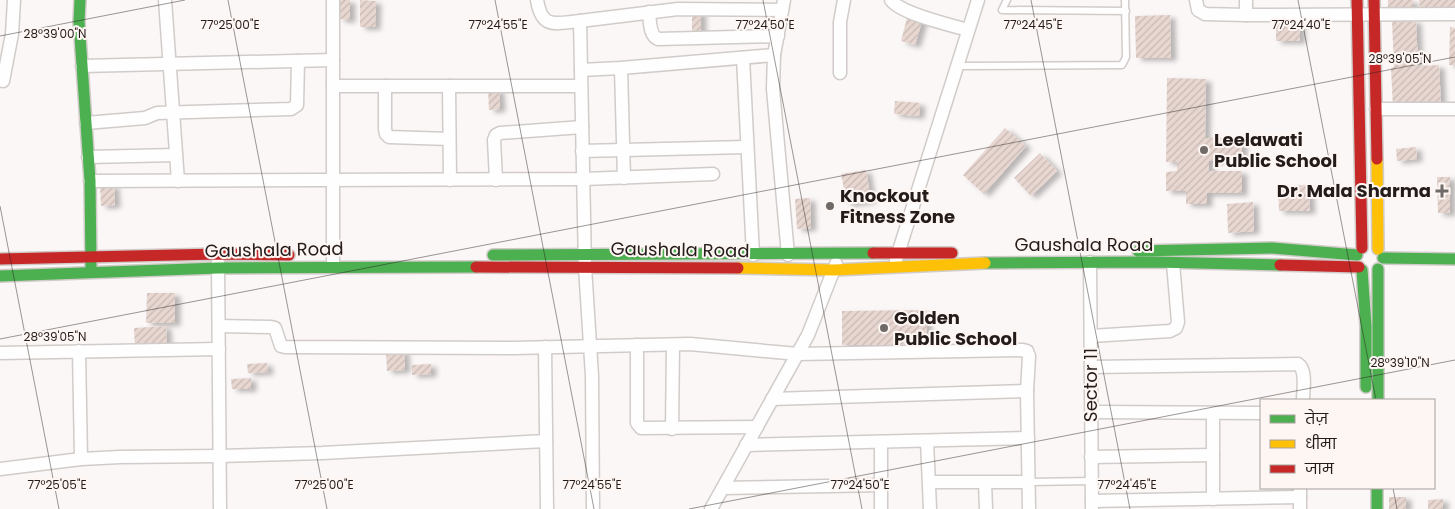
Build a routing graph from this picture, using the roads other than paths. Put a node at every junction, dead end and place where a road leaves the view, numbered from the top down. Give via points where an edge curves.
1 (14, 0) edge
2 (80, 0) edge
3 (165, 0) edge
4 (333, 0) edge
5 (537, 0) edge
6 (844, 0) edge
7 (891, 0) edge
8 (978, 0) edge
9 (1007, 0) edge
10 (1125, 0) edge
11 (1196, 0) edge
12 (1246, 0) edge
13 (1357, 0) edge
14 (1374, 0) edge
15 (783, 5) edge
16 (1126, 11) junction
17 (649, 12) junction
18 (1357, 14) junction
19 (1455, 14) edge
20 (1375, 15) junction
21 (1246, 16) junction
22 (580, 20) junction
23 (968, 30) junction
24 (778, 36) junction
25 (774, 55) junction
26 (743, 58) junction
27 (333, 60) junction
28 (298, 61) junction
29 (170, 64) junction
30 (82, 66) junction
31 (957, 66) junction
32 (621, 68) junction
33 (581, 70) junction
34 (840, 73) dead end
35 (2, 81) dead end
36 (333, 86) junction
37 (385, 86) junction
38 (450, 86) junction
39 (581, 86) junction
40 (1376, 109) junction
41 (1455, 109) edge
42 (173, 112) junction
43 (86, 124) junction
44 (582, 127) junction
45 (449, 139) junction
46 (746, 147) junction
47 (624, 150) junction
48 (582, 151) junction
49 (176, 154) junction
50 (88, 157) junction
51 (713, 174) dead end
52 (624, 178) junction
53 (584, 179) junction
54 (332, 180) junction
55 (450, 180) junction
56 (496, 180) junction
57 (90, 181) junction
58 (178, 181) junction
59 (1359, 251) junction
60 (218, 254) junction
61 (840, 254) junction
62 (898, 254) junction
63 (478, 255) dead end
64 (753, 255) junction
65 (788, 255) junction
66 (91, 256) junction
67 (304, 256) dead end
68 (0, 259) edge
69 (333, 259) junction
70 (1380, 259) junction
71 (1455, 259) edge
72 (585, 261) junction
73 (1090, 262) junction
74 (1173, 263) junction
75 (894, 267) junction
76 (218, 268) junction
77 (1361, 269) junction
78 (834, 270) junction
79 (91, 272) junction
80 (0, 276) edge
81 (219, 326) junction
82 (1090, 336) junction
83 (637, 345) junction
84 (673, 345) junction
85 (591, 346) junction
86 (545, 347) junction
87 (219, 350) junction
88 (79, 351) junction
89 (0, 353) edge
90 (798, 354) junction
91 (1091, 367) junction
92 (1027, 391) junction
93 (772, 399) junction
94 (1303, 399) edge
95 (1366, 399) edge
96 (1378, 399) edge
97 (1093, 412) junction
98 (1213, 413) junction
99 (1260, 413) edge
100 (757, 427) junction
101 (672, 429) junction
102 (1028, 438) junction
103 (546, 441) junction
104 (927, 441) junction
105 (881, 442) junction
106 (746, 446) junction
107 (1213, 455) junction
108 (220, 456) junction
109 (1091, 458) junction
110 (81, 459) junction
111 (0, 469) edge
112 (1092, 481) junction
113 (930, 482) junction
114 (1029, 482) junction
115 (985, 483) junction
116 (882, 485) junction
117 (723, 488) junction
118 (1366, 489) edge
119 (1377, 489) edge
120 (1300, 498) edge
121 (1213, 499) junction
122 (1092, 505) edge
123 (1144, 505) edge
124 (220, 509) edge
125 (547, 509) edge
126 (593, 509) edge
127 (712, 509) edge
128 (882, 509) edge
129 (930, 509) edge
130 (986, 509) edge
131 (1030, 509) edge
132 (1366, 509) edge
133 (1377, 509) edge

1 - 35 street via 12,34
2 - 30 street
3 - 29 street
4 - 27 street
5 - 22 street via 539,13 545,20 554,23
6 - 34 street via 840,22
7 - 23 street via 906,11
8 - 23 street
9 - 16 lane via 1002,10
10 - 16 lane
11 - 21 street via 1198,10 1205,14
12 - 21 street
13 - 18 street
14 - 20 street
15 - 17 street
15 - 24 street
16 - 31 lane via 1126,57 1122,65
17 - 22 street
17 - 24 street via 652,32 658,39
18 - 20 street
18 - 21 street
18 - 59 street
19 - 20 street
20 - 40 street
22 - 33 street
23 - 31 street
24 - 25 street
25 - 26 street
25 - 65 street via 773,89
26 - 32 street
26 - 46 street
27 - 28 street
27 - 36 street
28 - 29 street
28 - 42 street via 295,108
29 - 30 street
29 - 42 street
30 - 43 street
31 - 62 street
32 - 33 street
32 - 47 street
33 - 39 street
36 - 37 street
36 - 54 street
37 - 38 street
37 - 45 street via 385,129 389,137
38 - 39 street
38 - 45 street
39 - 44 street
40 - 41 street
40 - 70 street
42 - 43 street
42 - 49 street
43 - 50 street
44 - 48 street
44 - 56 street via 496,135
45 - 55 street
46 - 47 street
46 - 64 street
47 - 48 street
47 - 52 street
48 - 53 street
49 - 50 street
49 - 58 street
50 - 57 street
51 - 52 street
52 - 53 street
53 - 56 street
53 - 72 street
54 - 55 street
54 - 58 street
54 - 69 street
55 - 56 street
57 - 58 street
57 - 66 street
59 - 62 street, Gaushala Road via 1272,248
59 - 70 street via 1370,246
59 - 77 street via 1356,259
60 - 66 street, Gaushala Road
60 - 67 street, Gaushala Road
60 - 76 street
61 - 62 street, Gaushala Road
61 - 65 street, Gaushala Road
61 - 78 street
62 - 75 street
63 - 72 street, Gaushala Road
64 - 65 street, Gaushala Road
64 - 72 street, Gaushala Road
66 - 68 street, Gaushala Road
66 - 79 street
69 - 72 street, Gaushala Road
69 - 76 street, Gaushala Road
70 - 71 street
70 - 77 street via 1371,272
70 - 96 street
72 - 78 street, Gaushala Road
72 - 85 street
73 - 74 street, Gaushala Road
73 - 75 street, Gaushala Road
73 - 82 street, Sector 11
74 - 77 street, Gaushala Road via 1328,265
74 - 82 street via 1176,328
75 - 78 street, Gaushala Road
76 - 79 street, Gaushala Road
76 - 81 street
77 - 95 street via 1366,326
78 - 90 street
79 - 80 street, Gaushala Road
81 - 86 street via 272,327 281,346 285,347
81 - 87 street
82 - 91 street, Sector 11
83 - 84 street
83 - 85 street
83 - 101 street via 637,422 642,428
84 - 90 street
84 - 101 street
85 - 86 street
85 - 126 street
86 - 103 street
87 - 88 street
87 - 108 street
88 - 89 street
88 - 110 street
90 - 92 street via 1023,350 1029,356
90 - 93 street
91 - 94 street via 1298,364 1303,372
91 - 97 street, Sector 11
92 - 93 street
92 - 102 street
93 - 100 street
97 - 98 street
97 - 109 street, Sector 11
98 - 99 street
98 - 107 street
100 - 101 street
100 - 106 street
102 - 104 street
102 - 114 street
103 - 108 street
103 - 125 street
104 - 105 street
104 - 113 street
105 - 106 street
105 - 116 street
106 - 117 street
107 - 109 street
107 - 121 street
108 - 110 street
108 - 124 street
109 - 112 street, Sector 11
110 - 111 street
112 - 114 lane
112 - 122 street, Sector 11
113 - 115 street
113 - 129 street
114 - 115 street
114 - 131 street
115 - 130 street
116 - 117 street
116 - 128 street
117 - 127 street
118 - 132 street
119 - 133 street
120 - 121 street
121 - 123 street
122 - 123 street

